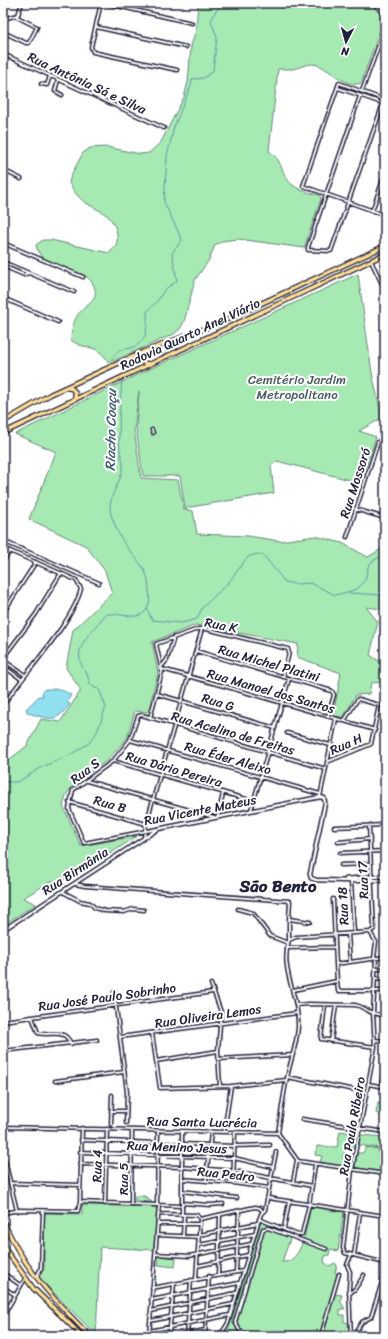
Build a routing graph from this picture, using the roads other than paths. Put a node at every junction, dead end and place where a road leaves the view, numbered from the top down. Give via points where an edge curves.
1 (22, 3) edge
2 (103, 3) edge
3 (374, 3) edge
4 (378, 3) edge
5 (385, 11) edge
6 (385, 15) edge
7 (17, 17) junction
8 (3, 19) edge
9 (192, 23) dead end
10 (96, 27) junction
11 (385, 28) edge
12 (3, 32) edge
13 (186, 47) dead end
14 (3, 54) edge
15 (177, 70) dead end
16 (50, 76) junction
17 (58, 80) junction
18 (40, 84) dead end
19 (338, 88) junction
20 (362, 92) junction
21 (62, 95) dead end
22 (360, 96) junction
23 (385, 99) edge
24 (384, 104) edge
25 (164, 128) dead end
26 (3, 170) edge
27 (385, 174) edge
28 (21, 179) dead end
29 (326, 194) junction
30 (348, 203) junction
31 (372, 211) junction
32 (385, 215) edge
33 (3, 243) edge
34 (385, 246) edge
35 (385, 254) edge
36 (371, 260) junction
37 (3, 262) edge
38 (6, 264) junction
39 (4, 266) edge
40 (3, 272) edge
41 (28, 273) junction
42 (83, 277) dead end
43 (385, 290) edge
44 (74, 292) dead end
45 (3, 298) edge
46 (58, 322) dead end
47 (143, 352) junction
48 (149, 364) junction
49 (65, 388) junction
50 (73, 400) junction
51 (3, 422) edge
52 (3, 433) edge
53 (385, 437) edge
54 (355, 509) junction
55 (385, 518) edge
56 (347, 537) dead end
57 (3, 541) edge
58 (3, 548) edge
59 (10, 551) junction
60 (3, 562) edge
61 (36, 562) junction
62 (61, 573) junction
63 (99, 583) dead end
64 (3, 613) edge
65 (202, 629) junction
66 (174, 637) junction
67 (196, 651) junction
68 (3, 659) edge
69 (3, 666) edge
70 (161, 668) junction
71 (25, 675) junction
72 (189, 676) junction
73 (283, 677) junction
74 (21, 679) junction
75 (289, 679) junction
76 (157, 694) junction
77 (181, 701) junction
78 (282, 703) junction
79 (3, 705) edge
80 (328, 716) junction
81 (150, 718) junction
82 (137, 719) joint
83 (336, 719) junction
84 (344, 721) junction
85 (174, 726) junction
86 (274, 728) junction
87 (375, 730) junction
88 (288, 733) dead end
89 (130, 740) junction
90 (331, 744) junction
91 (167, 750) junction
92 (354, 751) junction
93 (268, 752) junction
94 (113, 761) junction
95 (327, 762) junction
96 (326, 769) junction
97 (160, 775) junction
98 (260, 776) junction
99 (87, 781) junction
100 (223, 793) junction
101 (320, 794) junction
102 (320, 797) junction
103 (153, 800) junction
104 (253, 801) junction
105 (69, 802) junction
106 (251, 810) junction
107 (218, 817) junction
108 (214, 818) junction
109 (146, 824) junction
110 (385, 825) edge
111 (369, 826) junction
112 (158, 828) junction
113 (334, 828) dead end
114 (145, 831) junction
115 (144, 838) junction
116 (370, 839) junction
117 (338, 842) dead end
118 (84, 843) joint
119 (385, 851) edge
120 (371, 852) junction
121 (340, 853) dead end
122 (371, 864) junction
123 (341, 865) dead end
124 (385, 876) edge
125 (371, 879) junction
126 (351, 880) junction
127 (385, 880) edge
128 (75, 884) junction
129 (63, 892) junction
130 (333, 899) dead end
131 (238, 909) dead end
132 (144, 910) dead end
133 (289, 919) junction
134 (310, 922) dead end
135 (3, 930) edge
136 (370, 932) junction
137 (354, 933) junction
138 (348, 934) junction
139 (334, 936) junction
140 (289, 941) junction
141 (335, 947) junction
142 (287, 948) junction
143 (385, 957) edge
144 (375, 958) junction
145 (350, 962) junction
146 (336, 964) junction
147 (375, 969) junction
148 (385, 969) edge
149 (375, 978) junction
150 (385, 979) edge
151 (337, 981) junction
152 (211, 984) dead end
153 (292, 990) junction
154 (374, 990) junction
155 (385, 991) edge
156 (114, 992) dead end
157 (213, 992) junction
158 (115, 1005) junction
159 (296, 1005) junction
160 (326, 1005) junction
161 (336, 1005) junction
162 (297, 1013) junction
163 (373, 1013) junction
164 (385, 1016) edge
165 (32, 1017) junction
166 (3, 1021) edge
167 (220, 1024) junction
168 (152, 1033) junction
169 (120, 1037) junction
170 (97, 1040) dead end
171 (375, 1040) junction
172 (330, 1041) junction
173 (385, 1042) edge
174 (71, 1044) junction
175 (375, 1047) junction
176 (3, 1051) edge
177 (218, 1051) junction
178 (293, 1055) junction
179 (218, 1059) junction
180 (156, 1061) junction
181 (385, 1062) edge
182 (124, 1072) junction
183 (287, 1078) junction
184 (55, 1081) dead end
185 (368, 1084) junction
186 (220, 1086) junction
187 (231, 1086) junction
188 (381, 1086) junction
189 (385, 1087) edge
190 (366, 1092) junction
191 (112, 1095) dead end
192 (111, 1110) junction
193 (126, 1111) junction
194 (302, 1119) dead end
195 (126, 1123) dead end
196 (111, 1125) dead end
197 (3, 1127) edge
198 (82, 1128) junction
199 (107, 1129) junction
200 (359, 1129) junction
201 (132, 1130) junction
202 (158, 1131) junction
203 (182, 1131) junction
204 (211, 1132) junction
205 (224, 1132) junction
206 (235, 1132) junction
207 (385, 1132) edge
208 (278, 1133) junction
209 (81, 1140) junction
210 (106, 1142) junction
211 (132, 1143) junction
212 (158, 1143) junction
213 (182, 1144) junction
214 (210, 1145) junction
215 (270, 1145) dead end
216 (234, 1146) junction
217 (3, 1152) edge
218 (80, 1152) junction
219 (276, 1152) dead end
220 (106, 1153) junction
221 (132, 1154) junction
222 (158, 1155) junction
223 (181, 1155) junction
224 (208, 1157) junction
225 (234, 1158) junction
226 (296, 1160) junction
227 (80, 1164) junction
228 (105, 1164) junction
229 (131, 1165) junction
230 (315, 1165) junction
231 (158, 1166) junction
232 (6, 1167) junction
233 (181, 1167) junction
234 (273, 1167) junction
235 (3, 1168) edge
236 (207, 1168) junction
237 (352, 1170) junction
238 (234, 1171) junction
239 (385, 1174) edge
240 (271, 1177) junction
241 (182, 1179) junction
242 (206, 1180) junction
243 (292, 1182) junction
244 (10, 1183) junction
245 (233, 1183) junction
246 (80, 1185) junction
247 (312, 1186) junction
248 (269, 1188) junction
249 (182, 1191) junction
250 (237, 1198) dead end
251 (267, 1198) junction
252 (80, 1202) junction
253 (290, 1202) junction
254 (105, 1204) junction
255 (131, 1204) junction
256 (182, 1204) junction
257 (223, 1204) dead end
258 (158, 1205) junction
259 (309, 1205) junction
260 (239, 1210) junction
261 (348, 1210) junction
262 (17, 1211) junction
263 (43, 1211) junction
264 (3, 1213) edge
265 (262, 1213) junction
266 (360, 1213) junction
267 (159, 1214) junction
268 (183, 1215) junction
269 (220, 1215) junction
270 (385, 1216) edge
271 (200, 1219) junction
272 (259, 1219) junction
273 (3, 1220) edge
274 (258, 1223) junction
275 (158, 1224) junction
276 (184, 1224) junction
277 (200, 1224) junction
278 (238, 1227) junction
279 (284, 1228) junction
280 (220, 1230) junction
281 (3, 1233) edge
282 (255, 1234) junction
283 (295, 1234) junction
284 (9, 1235) junction
285 (157, 1235) junction
286 (183, 1236) junction
287 (199, 1236) junction
288 (237, 1237) junction
289 (293, 1237) junction
290 (219, 1241) junction
291 (251, 1244) junction
292 (199, 1245) junction
293 (3, 1246) edge
294 (236, 1247) junction
295 (326, 1249) dead end
296 (219, 1251) junction
297 (156, 1254) junction
298 (198, 1255) junction
299 (248, 1255) junction
300 (353, 1255) junction
301 (236, 1257) junction
302 (218, 1261) junction
303 (385, 1263) edge
304 (197, 1266) junction
305 (236, 1271) junction
306 (243, 1271) junction
307 (3, 1273) edge
308 (385, 1273) edge
309 (218, 1274) junction
310 (339, 1274) dead end
311 (364, 1275) dead end
312 (209, 1276) junction
313 (36, 1278) junction
314 (25, 1279) junction
315 (196, 1279) junction
316 (191, 1280) junction
317 (239, 1283) junction
318 (174, 1284) junction
319 (20, 1286) junction
320 (3, 1287) edge
321 (152, 1288) junction
322 (208, 1289) junction
323 (190, 1293) junction
324 (236, 1293) junction
325 (349, 1294) junction
326 (15, 1295) junction
327 (173, 1296) junction
328 (207, 1299) junction
329 (152, 1300) junction
330 (190, 1303) junction
331 (233, 1304) junction
332 (172, 1307) junction
333 (206, 1309) junction
334 (151, 1311) junction
335 (189, 1313) junction
336 (230, 1315) junction
337 (3, 1316) edge
338 (171, 1317) junction
339 (206, 1320) junction
340 (150, 1321) junction
341 (188, 1323) junction
342 (170, 1327) junction
343 (205, 1330) junction
344 (149, 1331) junction
345 (187, 1335) edge
346 (82, 1336) edge
347 (90, 1336) edge
348 (149, 1336) edge
349 (169, 1336) edge
350 (176, 1336) edge
351 (205, 1336) edge
352 (215, 1336) edge
353 (252, 1336) edge
354 (321, 1336) edge
355 (352, 1336) edge

1 - 7 street
2 - 9 street
2 - 10 street
3 - 6 street
4 - 5 street
7 - 8 street
7 - 12 street via 37,27 29,43
10 - 13 street
10 - 15 street via 91,47 94,52
11 - 20 street
14 - 16 street, Rua Antônia Sá e Silva
16 - 17 street, Rua Antônia Sá e Silva
16 - 18 street via 47,86
17 - 21 street via 55,92
17 - 25 street, Rua Antônia Sá e Silva
19 - 20 street via 339,84
19 - 22 street
19 - 29 street via 303,186
20 - 23 street
22 - 24 street
22 - 29 street
23 - 24 street
24 - 30 street
26 - 28 street
27 - 31 street
29 - 30 street
29 - 30 street via 308,250 331,252
30 - 31 street
31 - 32 street
33 - 42 street
34 - 47 highway, Rodovia Quarto Anel Viário via 218,324
35 - 36 highway, Rodovia Quarto Anel Viário
36 - 43 street
36 - 48 highway, Rodovia Quarto Anel Viário
37 - 38 street
38 - 39 street
38 - 41 street
39 - 40 street
39 - 41 street via 24,275
41 - 44 street
45 - 46 street
47 - 48 highway via 142,362
47 - 49 highway, Rodovia Quarto Anel Viário
48 - 50 highway, Rodovia Quarto Anel Viário
49 - 50 highway via 74,391
49 - 51 highway, Rodovia Quarto Anel Viário
50 - 52 highway, Rodovia Quarto Anel Viário
53 - 54 street, Rua Mossoró via 378,442
54 - 55 street
54 - 56 street, Rua Mossoró
57 - 63 street
58 - 59 street
59 - 60 street
59 - 61 street
61 - 62 street
61 - 64 street
62 - 68 street via 36,614
62 - 71 street via 80,584 79,595 40,657
65 - 66 street, Rua K
65 - 67 street
65 - 73 street, Rua K via 287,649 289,653
66 - 70 street via 167,660
66 - 70 street, Rua K via 157,643
67 - 72 street
67 - 73 street, Rua Michel Platini
68 - 71 street
69 - 74 street
70 - 72 street, Rua Manoel dos Santos
70 - 76 street
71 - 74 street
72 - 77 street
72 - 78 street, Rua Manoel dos Santos
73 - 75 street, Rua Michel Platini
74 - 79 street
75 - 78 street
75 - 80 street, Rua Michel Platini via 332,691 334,695
76 - 77 street, Rua G
76 - 81 street
77 - 85 street
77 - 86 street, Rua G
78 - 80 street, Rua Manoel dos Santos
78 - 86 street
80 - 83 street, Rua Manoel dos Santos
81 - 82 street, Rua Acelino de Freitas via 140,715
81 - 85 street, Rua Acelino de Freitas
82 - 89 street, Rua S
83 - 84 street, Rua Manoel dos Santos
83 - 90 street
84 - 87 street, Rua Manoel dos Santos
84 - 87 street via 358,698 380,706
85 - 91 street
85 - 93 street, Rua Acelino de Freitas
86 - 93 street
87 - 92 street, Rua H via 372,742
88 - 90 street
89 - 91 street, Rua Éder Aleixo
89 - 94 street, Rua S
90 - 92 street
90 - 95 street
91 - 97 street
91 - 98 street, Rua Éder Aleixo
92 - 95 street, Rua H
93 - 96 street, Rua Acelino de Freitas
93 - 98 street
94 - 97 street, Rua Dário Pereira
94 - 99 street, Rua S
95 - 96 street
96 - 101 street
97 - 100 street, Rua Dário Pereira
97 - 103 street
98 - 101 street, Rua Éder Aleixo
98 - 104 street
99 - 103 street
99 - 105 street, Rua S via 73,790
100 - 104 street, Rua Dário Pereira
100 - 107 street
101 - 102 street
102 - 106 street, Rua Vicente Mateus
102 - 126 street via 324,798 325,803 311,876 316,880
103 - 108 street
103 - 109 street
104 - 106 street
105 - 109 street, Rua B
105 - 118 street, Rua S via 70,812
106 - 107 street, Rua Vicente Mateus
107 - 108 street, Rua Vicente Mateus
108 - 112 street, Rua Vicente Mateus
109 - 114 street
110 - 111 street
111 - 113 street
111 - 116 street, Rua 17
112 - 114 street, Rua Vicente Mateus
112 - 115 street, Rua Birmânia
114 - 115 street
114 - 118 street, Rua Vicente Mateus
115 - 128 street, Rua Birmânia
116 - 117 street
116 - 120 street, Rua 17
119 - 120 street
120 - 121 street
120 - 122 street, Rua 17
122 - 123 street
122 - 125 street, Rua 17
124 - 125 street
125 - 126 street
125 - 127 street
125 - 136 street, Rua 17 via 374,928
126 - 137 street, Rua 18
128 - 129 street, Rua Birmânia
128 - 133 street via 290,901
129 - 132 street via 105,911
129 - 135 street, Rua Birmânia
130 - 139 street
131 - 140 street via 252,913 270,936 282,942
133 - 134 street
133 - 140 street
136 - 137 street
136 - 144 street, Rua Paulo Ribeiro via 376,942
137 - 138 street
138 - 139 street
138 - 145 street
139 - 140 street via 296,937
139 - 141 street
140 - 142 street
141 - 142 street
141 - 146 street
142 - 153 street via 288,976
143 - 144 street
144 - 145 street
144 - 147 street, Rua Paulo Ribeiro
145 - 146 street
146 - 151 street
147 - 148 street
147 - 149 street, Rua Paulo Ribeiro
149 - 150 street
149 - 154 street, Rua Paulo Ribeiro
151 - 153 street
151 - 154 street via 338,990
152 - 157 street
153 - 159 street
154 - 155 street
154 - 163 street, Rua Paulo Ribeiro
156 - 158 street
157 - 158 street, Rua José Paulo Sobrinho
157 - 167 street via 221,1012
158 - 165 street, Rua José Paulo Sobrinho
158 - 169 street
159 - 160 street
159 - 162 street
160 - 161 street
160 - 172 street via 321,1039
161 - 163 street via 360,1006 364,1011
161 - 172 street
162 - 167 street, Rua Oliveira Lemos
162 - 178 street via 298,1028
163 - 164 street
163 - 171 street, Rua Paulo Ribeiro
165 - 166 street, Rua José Paulo Sobrinho
165 - 174 street via 38,1033 63,1034
167 - 168 street, Rua Oliveira Lemos
167 - 177 street
168 - 169 street, Rua Oliveira Lemos
168 - 180 street
169 - 182 street
170 - 174 street
171 - 173 street
171 - 175 street, Rua Paulo Ribeiro
172 - 175 street
174 - 176 street
175 - 185 street, Rua Paulo Ribeiro
177 - 179 street
177 - 180 street
178 - 179 street
178 - 183 street
179 - 186 street
180 - 186 street via 160,1088
181 - 188 street
182 - 184 street
182 - 193 street
183 - 187 street
183 - 190 street
183 - 208 street
185 - 188 street
185 - 190 street, Rua Paulo Ribeiro
186 - 187 street
187 - 205 street
188 - 189 street
190 - 200 street, Rua Paulo Ribeiro
191 - 192 street
192 - 193 street
192 - 196 street
193 - 195 street
194 - 200 street
197 - 198 street, Rua Santa Lucrécia
198 - 199 street, Rua Santa Lucrécia
198 - 209 street
199 - 201 street, Rua Santa Lucrécia
199 - 210 street, Rua 4
200 - 207 street
200 - 237 street, Rua Paulo Ribeiro
201 - 202 street, Rua Santa Lucrécia
201 - 211 street, Rua 5
202 - 203 street, Rua Santa Lucrécia
202 - 212 street
203 - 204 street, Rua Santa Lucrécia
203 - 213 street
204 - 205 street, Rua Santa Lucrécia
204 - 214 street
205 - 206 street, Rua Santa Lucrécia
206 - 208 street, Rua Santa Lucrécia
206 - 216 street
208 - 226 street
209 - 210 street
209 - 218 street
210 - 211 street
210 - 220 street, Rua 4
211 - 212 street
211 - 221 street, Rua 5
212 - 213 street
212 - 222 street
213 - 214 street
213 - 223 street
214 - 216 street
214 - 224 street
215 - 216 street
216 - 225 street
217 - 232 street
218 - 220 street, Rua Menino Jesus
218 - 227 street
219 - 234 street
220 - 221 street, Rua Menino Jesus
220 - 228 street, Rua 4
221 - 222 street, Rua Menino Jesus
221 - 229 street, Rua 5
222 - 223 street, Rua Menino Jesus
222 - 231 street
223 - 224 street, Rua Menino Jesus
223 - 233 street
224 - 225 street, Rua Menino Jesus
224 - 236 street
225 - 234 street, Rua Menino Jesus
225 - 238 street
226 - 230 street
226 - 243 street
227 - 228 street
227 - 246 street
228 - 229 street
228 - 254 street, Rua 4
229 - 231 street
229 - 255 street, Rua 5
230 - 237 street
230 - 247 street
231 - 233 street
231 - 258 street
232 - 235 street
232 - 244 street
233 - 236 street
233 - 241 street
234 - 240 street
236 - 238 street
236 - 242 street
237 - 239 street
237 - 261 street, Rua Paulo Ribeiro
238 - 240 street
238 - 245 street
240 - 243 street
240 - 248 street
241 - 242 street, Rua Pedro
241 - 249 street
242 - 245 street, Rua Pedro
243 - 247 street
244 - 246 street
244 - 262 street
245 - 248 street, Rua Pedro
246 - 252 street
247 - 259 street
248 - 251 street
249 - 250 street
249 - 256 street
251 - 253 street
251 - 265 street
252 - 254 street
252 - 263 street via 75,1212
253 - 259 street
253 - 279 street
254 - 255 street
255 - 258 street
256 - 257 street
256 - 258 street
256 - 268 street
258 - 267 street
259 - 261 street
259 - 283 street via 302,1233
260 - 265 street via 258,1207
260 - 269 street
260 - 278 street
261 - 266 street
261 - 300 street, Rua Paulo Ribeiro via 343,1248 345,1253
262 - 263 street
262 - 264 street
263 - 313 street via 41,1268
265 - 272 street
266 - 270 street
266 - 300 street
267 - 268 street
267 - 275 street
268 - 271 street via 199,1216
268 - 276 street
269 - 271 street
269 - 280 street
271 - 277 street
272 - 274 street
272 - 279 street
273 - 284 highway
274 - 278 street
274 - 282 street
275 - 276 street
275 - 285 street
276 - 277 street
276 - 286 street
277 - 287 street
278 - 280 street
278 - 288 street
279 - 283 street
280 - 287 street
280 - 290 street
281 - 284 highway
282 - 288 street
282 - 291 street
283 - 289 street
284 - 313 highway
285 - 286 street
285 - 297 street
286 - 287 street
287 - 292 street
288 - 290 street
288 - 294 street
289 - 295 street
289 - 353 street via 268,1228 262,1230 236,1322 240,1331
290 - 292 street
290 - 296 street
291 - 294 street
291 - 299 street
292 - 298 street
293 - 314 highway
294 - 296 street
294 - 301 street
296 - 298 street
296 - 302 street
297 - 298 street
297 - 321 street
298 - 304 street
299 - 301 street
299 - 306 street
300 - 303 street
300 - 325 street via 348,1265
301 - 302 street
301 - 305 street
302 - 304 street
302 - 309 street
304 - 315 street
305 - 306 street
305 - 309 street
306 - 317 street
307 - 319 street
308 - 355 street via 371,1317 362,1322
309 - 312 street
310 - 354 street
311 - 325 street
312 - 315 street
312 - 322 street
313 - 347 highway via 53,1300
314 - 319 street
314 - 346 highway
315 - 316 street
316 - 318 street
316 - 323 street
317 - 322 street
317 - 324 street
318 - 321 street
318 - 327 street
319 - 326 street
320 - 326 street
321 - 329 street
322 - 323 street
322 - 328 street
323 - 327 street
323 - 330 street
324 - 328 street
324 - 331 street
325 - 355 street
326 - 337 street
327 - 329 street
327 - 332 street
328 - 330 street
328 - 333 street
329 - 334 street
330 - 332 street
330 - 335 street
331 - 333 street
331 - 336 street
332 - 334 street
332 - 338 street
333 - 335 street
333 - 339 street
334 - 340 street
335 - 338 street
335 - 341 street
336 - 339 street
336 - 352 street via 226,1329
338 - 340 street
338 - 342 street
339 - 341 street
339 - 343 street
340 - 344 street
341 - 342 street
341 - 345 street
342 - 344 street
342 - 349 street
343 - 345 street
343 - 351 street
344 - 348 street
345 - 350 street

